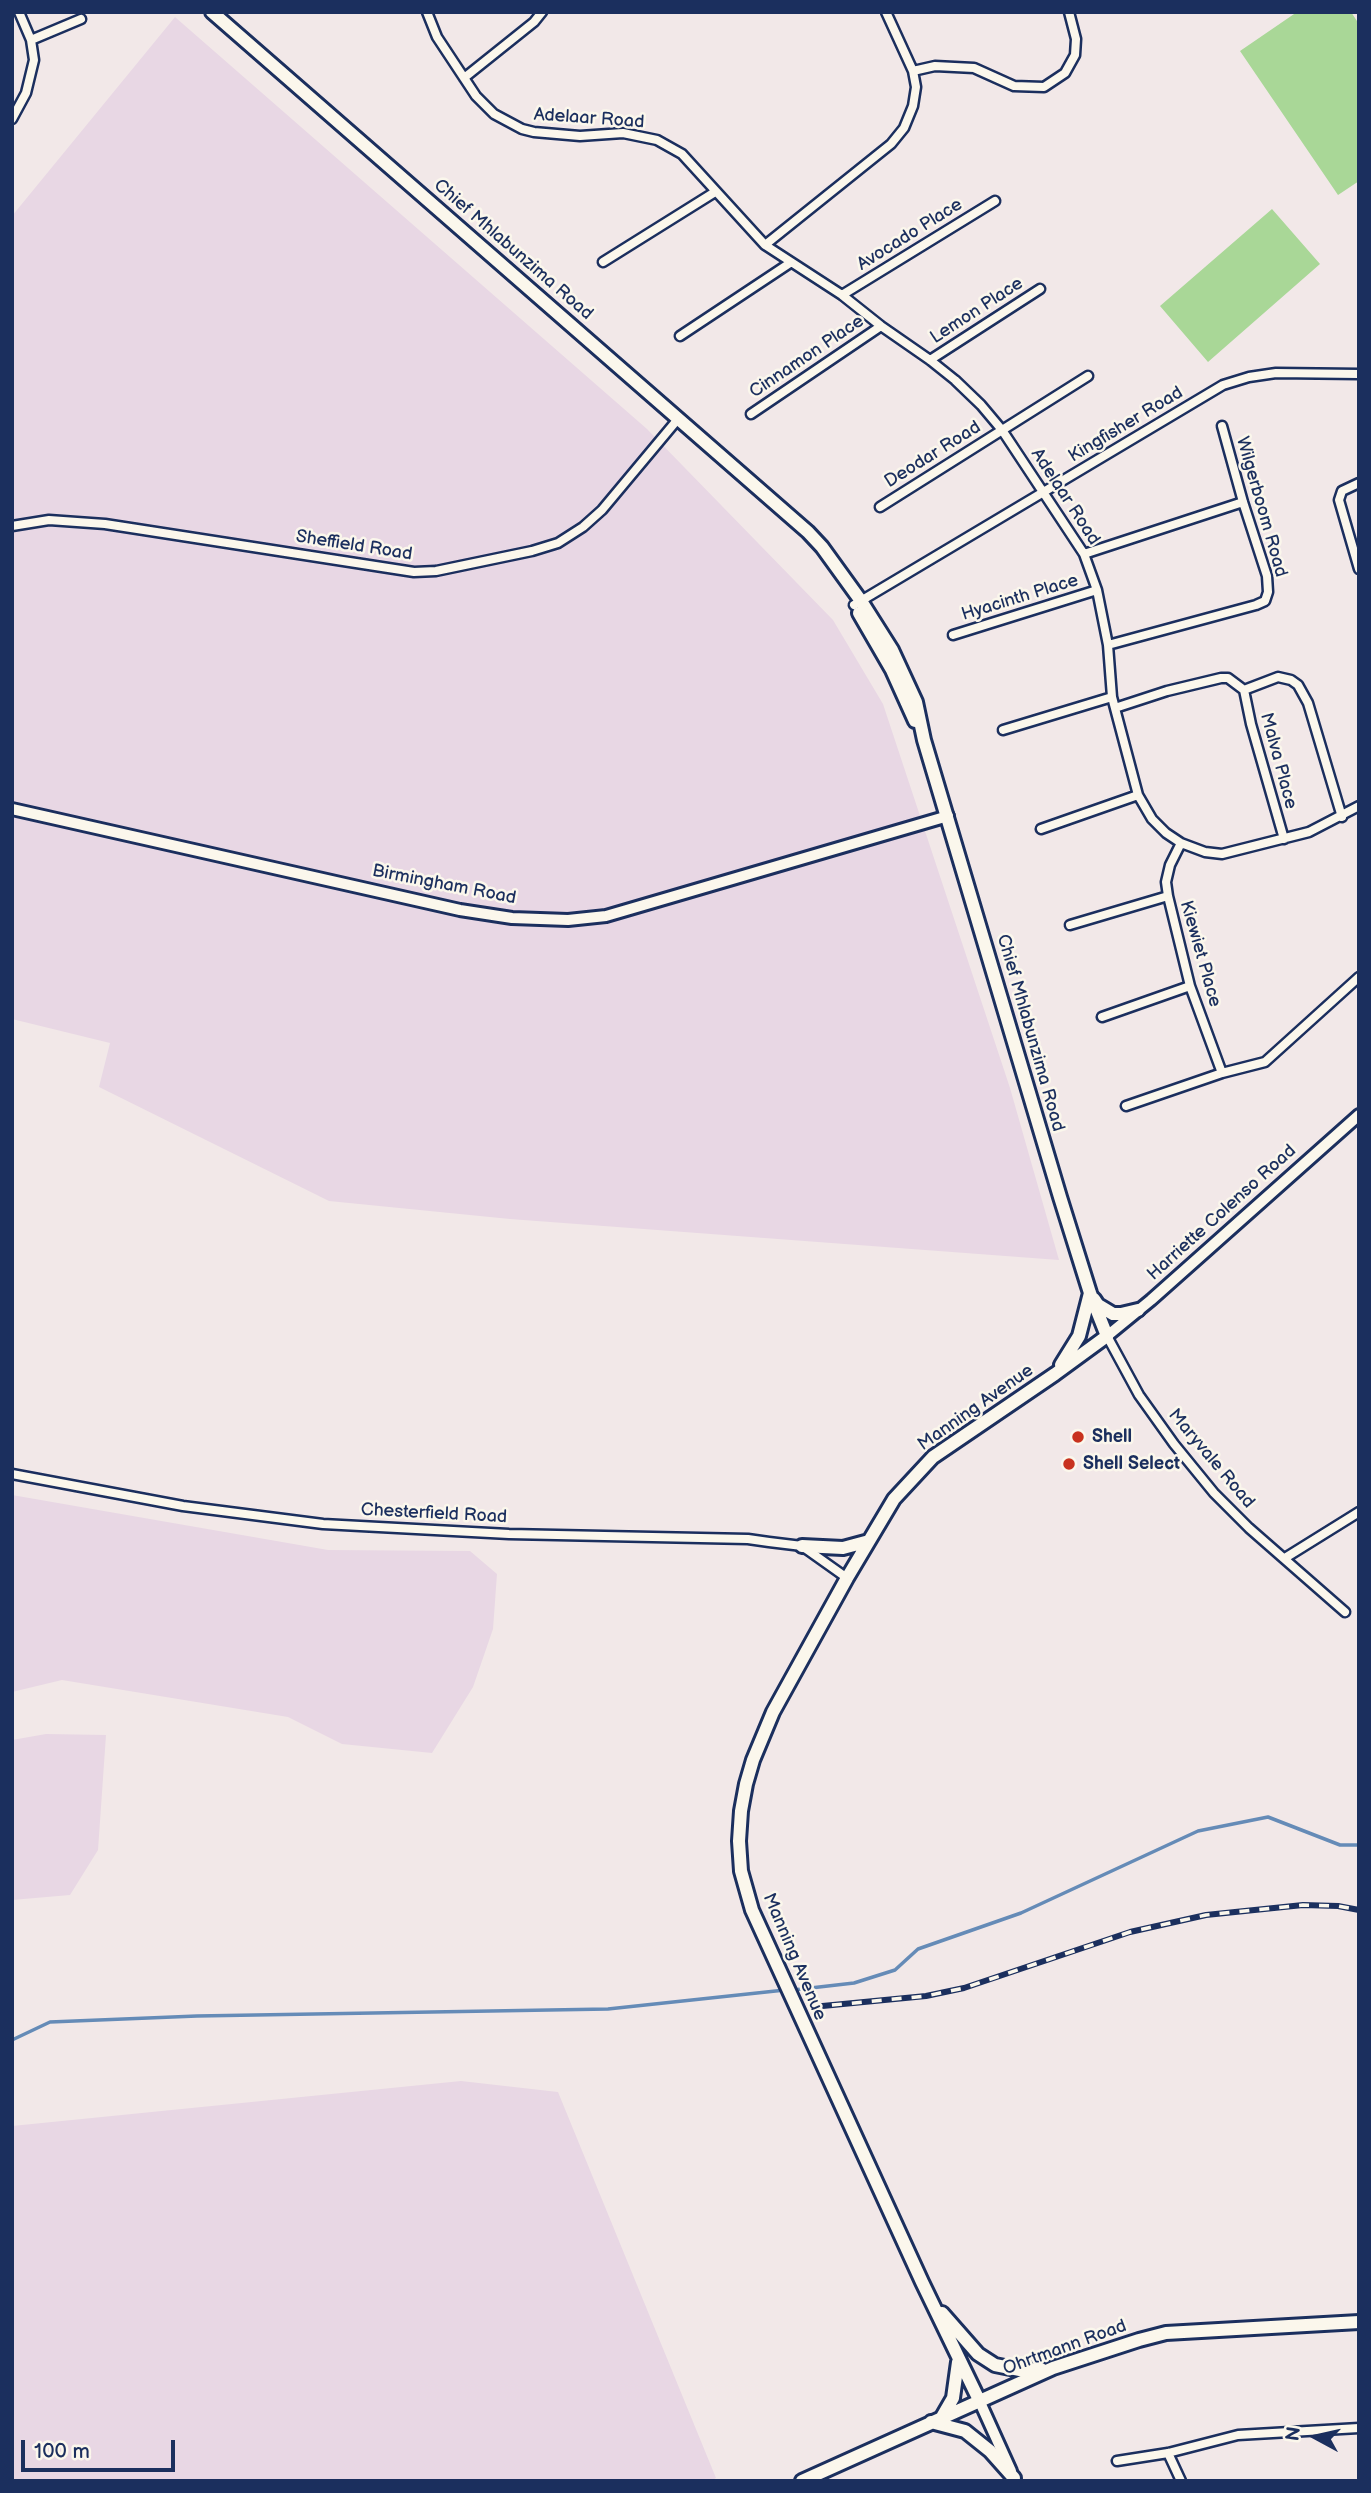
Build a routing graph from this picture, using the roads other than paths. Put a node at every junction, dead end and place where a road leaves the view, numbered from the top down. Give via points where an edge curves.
1 (19, 12) edge
2 (212, 12) edge
3 (427, 12) edge
4 (542, 12) edge
5 (886, 12) edge
6 (1069, 12) edge
7 (81, 19) dead end
8 (31, 40) junction
9 (913, 71) junction
10 (464, 78) junction
11 (12, 119) edge
12 (715, 192) junction
13 (995, 201) dead end
14 (765, 245) junction
15 (603, 262) dead end
16 (789, 262) junction
17 (1040, 289) dead end
18 (842, 295) junction
19 (881, 326) junction
20 (680, 336) dead end
21 (930, 360) junction
22 (1359, 374) edge
23 (1088, 376) dead end
24 (751, 414) dead end
25 (678, 419) junction
26 (1222, 426) dead end
27 (1002, 430) junction
28 (1359, 483) edge
29 (1043, 493) junction
30 (1243, 502) junction
31 (880, 507) dead end
32 (12, 526) edge
33 (1084, 554) junction
34 (1359, 569) edge
35 (1097, 590) junction
36 (858, 603) junction
37 (953, 635) dead end
38 (1108, 645) junction
39 (1244, 690) junction
40 (1112, 697) junction
41 (1115, 708) junction
42 (1003, 730) dead end
43 (1138, 795) junction
44 (1359, 806) edge
45 (12, 809) edge
46 (948, 816) junction
47 (1342, 817) junction
48 (1041, 829) dead end
49 (1284, 839) junction
50 (1181, 843) junction
51 (1168, 896) junction
52 (1070, 925) dead end
53 (1359, 977) edge
54 (1190, 986) junction
55 (1102, 1017) dead end
56 (1222, 1073) junction
57 (1126, 1105) dead end
58 (1359, 1115) edge
59 (1090, 1293) junction
60 (1138, 1310) junction
61 (1107, 1336) junction
62 (1055, 1374) junction
63 (12, 1474) edge
64 (1359, 1512) edge
65 (869, 1541) junction
66 (802, 1546) junction
67 (1285, 1558) junction
68 (848, 1578) junction
69 (1345, 1612) dead end
70 (930, 2300) junction
71 (1359, 2322) edge
72 (957, 2355) junction
73 (1053, 2368) junction
74 (979, 2400) junction
75 (936, 2420) junction
76 (1359, 2428) edge
77 (1168, 2454) junction
78 (1117, 2461) dead end
79 (1014, 2479) edge
80 (806, 2480) edge
81 (1181, 2481) edge

1 - 8 street
2 - 25 main road, Chief Mhlabunzima Road
3 - 10 street, Adelaar Road via 436,37
4 - 10 street
5 - 9 street
6 - 9 street via 1075,55 1065,73 1044,87 1014,86 974,68 935,66
7 - 8 street
8 - 11 street via 33,71
9 - 14 street via 913,106 891,144
10 - 12 street, Adelaar Road via 494,114 522,129 580,136 623,133 657,140 682,154
12 - 14 street, Adelaar Road
12 - 15 street
13 - 18 street, Avocado Place
14 - 16 street, Adelaar Road
16 - 18 street, Adelaar Road
16 - 20 street
17 - 21 street, Lemon Place
18 - 19 street, Adelaar Road
19 - 21 street, Adelaar Road
19 - 24 street, Cinnamon Place
21 - 27 street, Adelaar Road
22 - 29 street, Kingfisher Road via 1276,373 1223,385
23 - 27 street, Deodar Road
25 - 32 street, Sheffield Road via 602,510 558,543 436,571 414,572 105,524 49,520
25 - 36 main road, Chief Mhlabunzima Road via 789,517
26 - 30 street, Wilgerboom Road
27 - 29 street, Adelaar Road
27 - 31 street, Deodar Road
28 - 34 street via 1342,491 1339,500
29 - 33 street, Adelaar Road
29 - 36 street, Kingfisher Road
30 - 33 street
30 - 38 street, Wilgerboom Road via 1267,576 1265,601
33 - 35 street, Adelaar Road
35 - 37 street, Hyacinth Place
35 - 38 street, Adelaar Road
36 - 46 main road, Chief Mhlabunzima Road via 924,740
38 - 40 street, Adelaar Road
39 - 41 street via 1225,677
39 - 47 street via 1278,677 1298,685 1308,703
39 - 49 street, Malva Place
40 - 41 street, Adelaar Road
40 - 42 street
41 - 43 street, Adelaar Road
43 - 48 street
43 - 50 street, Adelaar Road via 1152,818
44 - 47 street, Adelaar Road
45 - 46 street, Birmingham Road via 460,910 568,920 606,916
46 - 59 main road, Chief Mhlabunzima Road
47 - 49 street, Adelaar Road
49 - 50 street, Adelaar Road via 1222,854
50 - 51 street, Kiewiet Place via 1170,865
51 - 52 street
51 - 54 street, Kiewiet Place
53 - 56 street via 1265,1062
54 - 55 street
54 - 56 street, Kiewiet Place
56 - 57 street
58 - 60 street, Harriette Colenso Road
59 - 60 main road via 1113,1314
59 - 61 main road, Chief Mhlabunzima Road
59 - 62 main road via 1079,1336
60 - 61 street, Harriette Colenso Road
61 - 62 main road, Manning Avenue
61 - 67 street, Maryvale Road via 1139,1395 1174,1444 1230,1509
62 - 65 main road, Manning Avenue via 933,1457 894,1499
63 - 66 street, Chesterfield Road via 183,1506 323,1524 748,1539
64 - 67 street
65 - 66 main road via 843,1548
65 - 68 main road, Manning Avenue
66 - 68 street, Chesterfield Road
67 - 69 street, Maryvale Road
68 - 70 main road, Manning Avenue via 773,1712 752,1760 741,1811 741,1871 752,1910
70 - 72 main road, Manning Avenue
70 - 73 main road via 978,2354 995,2365 1020,2371
71 - 73 main road, Ohrtmann Road via 1166,2333
72 - 74 main road, Manning Avenue
72 - 75 main road via 953,2398
73 - 74 main road, Ohrtmann Road
74 - 75 main road, Ohrtmann Road
74 - 79 street, Manning Avenue
75 - 79 main road via 965,2431
75 - 80 main road, Ohrtmann Road
76 - 77 street via 1238,2435
77 - 78 street
77 - 81 street

